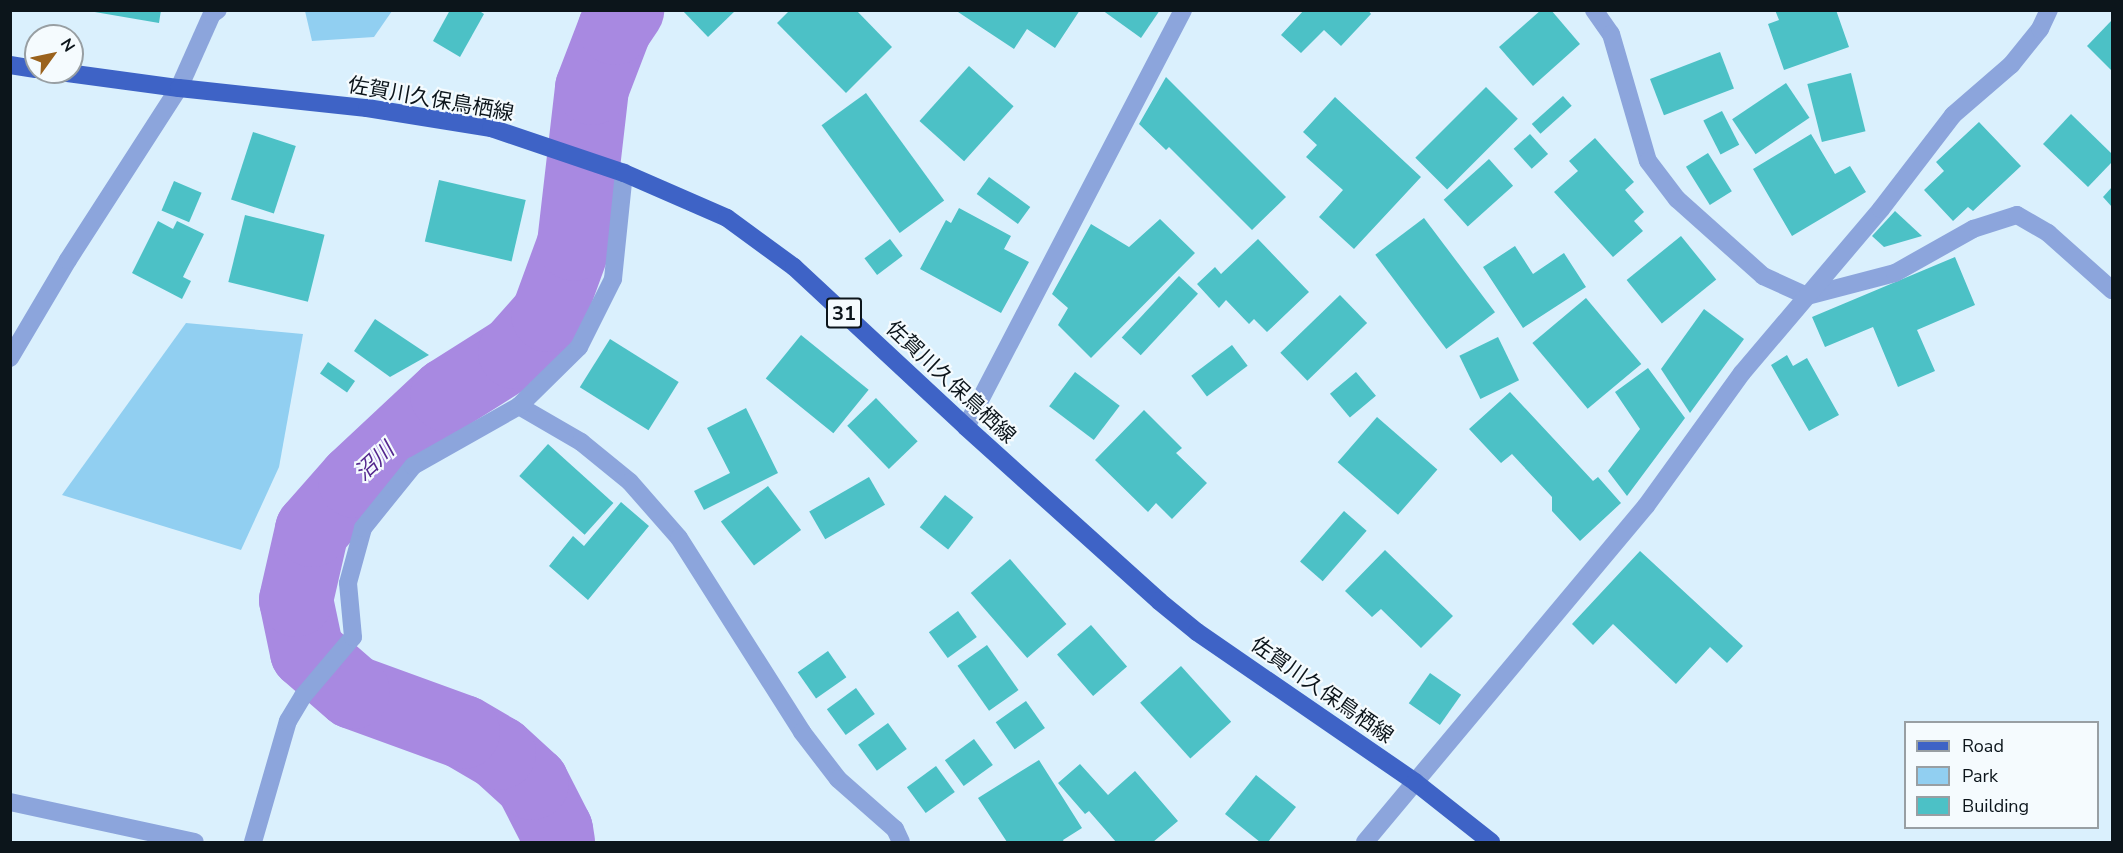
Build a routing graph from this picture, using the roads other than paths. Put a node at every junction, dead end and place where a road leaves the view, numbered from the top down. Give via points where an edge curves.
1 (1183, 10) edge
2 (1594, 10) edge
3 (2049, 10) edge
4 (214, 12) edge
5 (84, 75) edge
6 (179, 88) junction
7 (624, 173) junction
8 (2112, 290) edge
9 (1807, 296) junction
10 (10, 358) edge
11 (519, 406) junction
12 (966, 427) junction
13 (1415, 782) junction
14 (10, 802) edge
15 (195, 843) edge
16 (253, 843) edge
17 (901, 843) edge
18 (1365, 843) edge
19 (1491, 843) edge

1 - 12 street
2 - 9 street via 1611,33 1648,160 1677,199 1763,276
3 - 9 street via 2040,29 2011,65 1953,115
4 - 6 street
5 - 6 main road, 佐賀川久保鳥栖線 / 31
6 - 7 main road, 佐賀川久保鳥栖線 / 31 via 367,108 491,128
6 - 10 street
7 - 11 street via 613,279 579,347
7 - 12 main road, 佐賀川久保鳥栖線 / 31 via 727,218 794,267
8 - 9 street via 2048,233 2017,214 1973,229 1895,273
9 - 13 street via 1742,374 1646,506
11 - 16 street via 413,466 363,528 348,583 353,637 303,696 288,721
11 - 17 street via 581,442 630,482 679,538 802,732 838,778 895,830
12 - 13 main road, 佐賀川久保鳥栖線 / 31 via 1190,626
13 - 18 street
13 - 19 main road, 佐賀川久保鳥栖線 / 31
14 - 15 street

